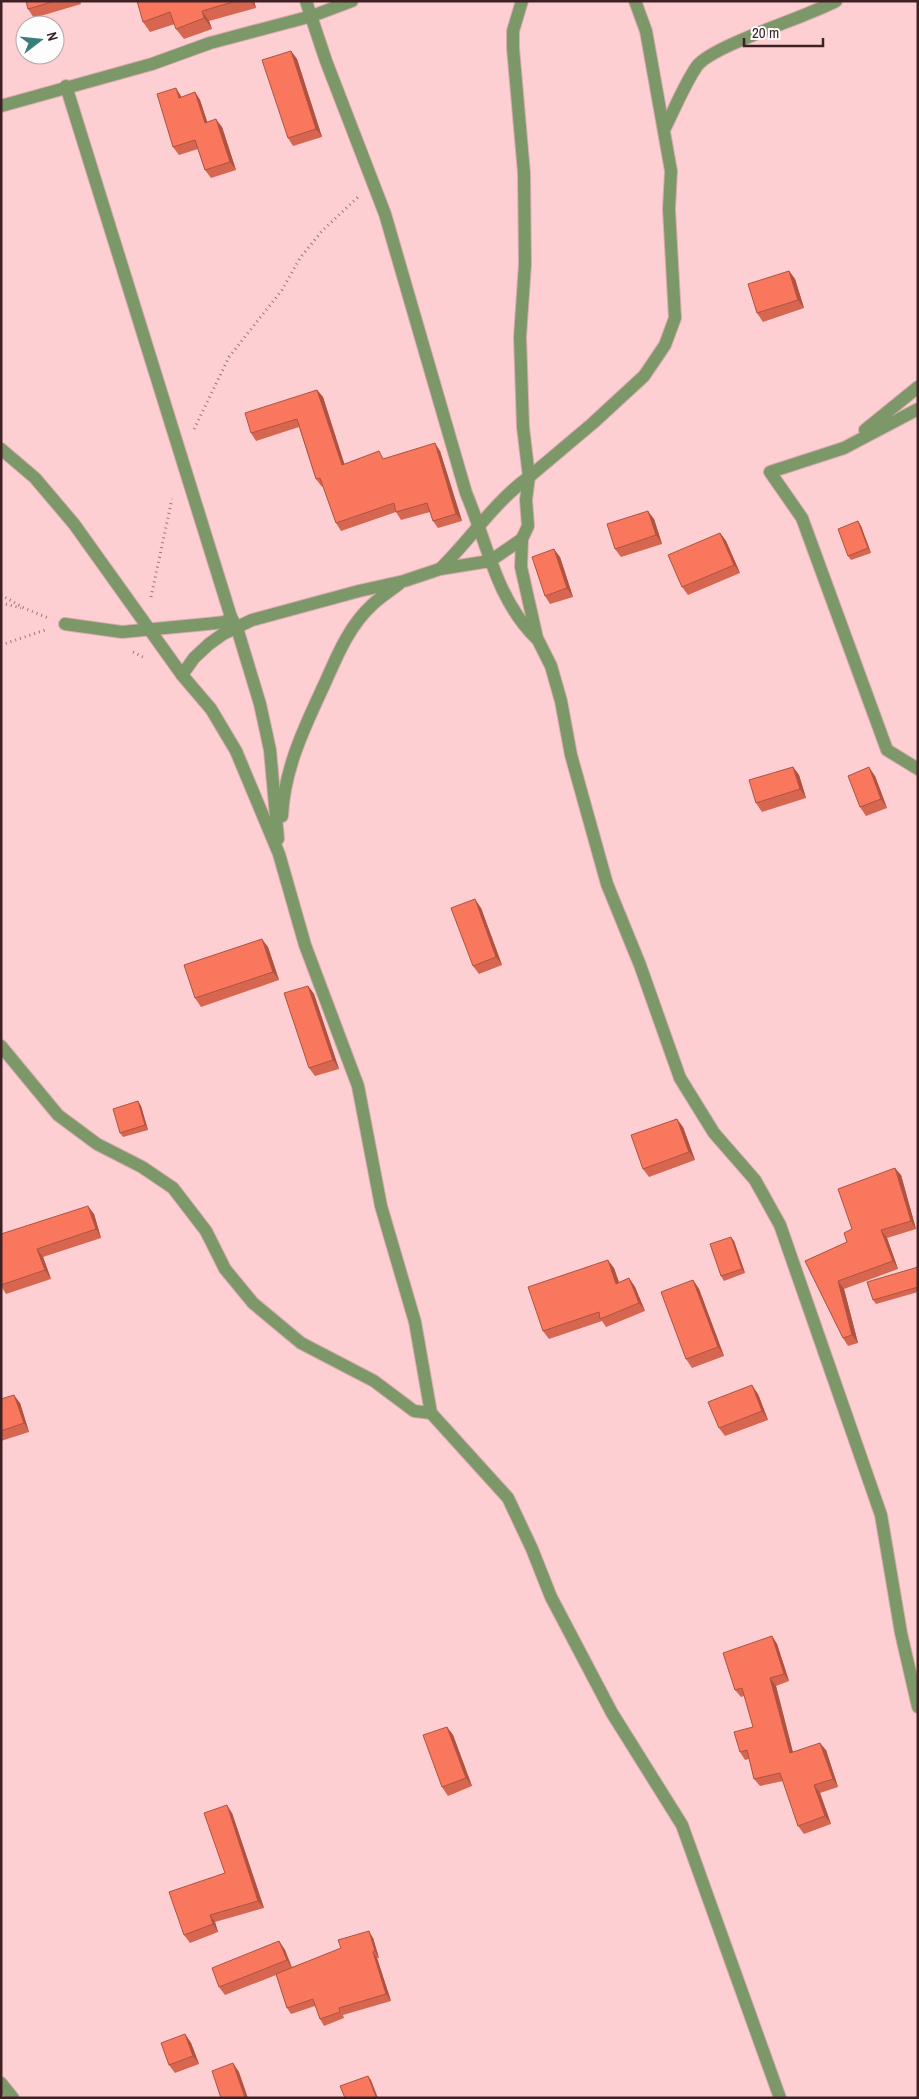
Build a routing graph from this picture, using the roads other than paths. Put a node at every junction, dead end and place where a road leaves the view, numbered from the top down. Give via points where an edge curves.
1 (306, 1) edge
2 (352, 1) edge
3 (522, 1) edge
4 (635, 1) edge
5 (836, 1) edge
6 (815, 7) edge
7 (312, 16) junction
8 (66, 86) junction
9 (1, 106) edge
10 (665, 128) junction
11 (918, 387) edge
12 (918, 409) edge
13 (844, 448) junction
14 (1, 449) edge
15 (529, 477) junction
16 (480, 526) junction
17 (522, 539) junction
18 (490, 561) junction
19 (440, 569) junction
20 (404, 581) junction
21 (234, 623) junction
22 (65, 624) road end
23 (148, 628) junction
24 (537, 638) junction
25 (182, 675) junction
26 (918, 769) edge
27 (279, 854) junction
28 (1, 1046) edge
29 (431, 1413) junction
30 (918, 1707) edge
31 (1, 2083) edge
32 (13, 2098) edge
33 (780, 2098) edge

1 - 7 street
2 - 7 street
3 - 15 street via 513,31 513,48 524,173 525,264 520,338 523,427
4 - 10 street via 646,31
5 - 6 street
6 - 10 street via 718,51 698,65
7 - 8 street
7 - 16 street via 385,214 466,493
8 - 9 street
8 - 21 street
10 - 15 street via 671,171 675,318 664,345 644,376
11 - 13 street
12 - 13 street
13 - 26 street via 770,472 802,518 886,750
14 - 23 street via 50,494
15 - 16 street via 508,492
15 - 17 street via 526,500 528,526
16 - 18 street
16 - 19 street
17 - 18 street
17 - 24 street via 521,567
18 - 19 street
18 - 24 street via 502,589 526,628
19 - 20 street
20 - 21 street
20 - 27 street via 371,605 337,654 292,760 282,802
21 - 23 street
21 - 25 street via 194,658
21 - 27 street via 260,704 270,750
22 - 23 street via 122,632
23 - 25 street
24 - 30 street via 551,666 571,755 607,884 680,1078 714,1133 755,1180 780,1225 881,1515 901,1633
25 - 27 street via 211,710 236,751
27 - 29 street via 305,945 358,1086 381,1206 415,1322
28 - 29 street via 58,1115 97,1144 142,1167 173,1188 206,1231 225,1268 253,1303 301,1343 374,1381 414,1411
29 - 33 street via 508,1498 551,1597 612,1713 682,1825
31 - 32 street

